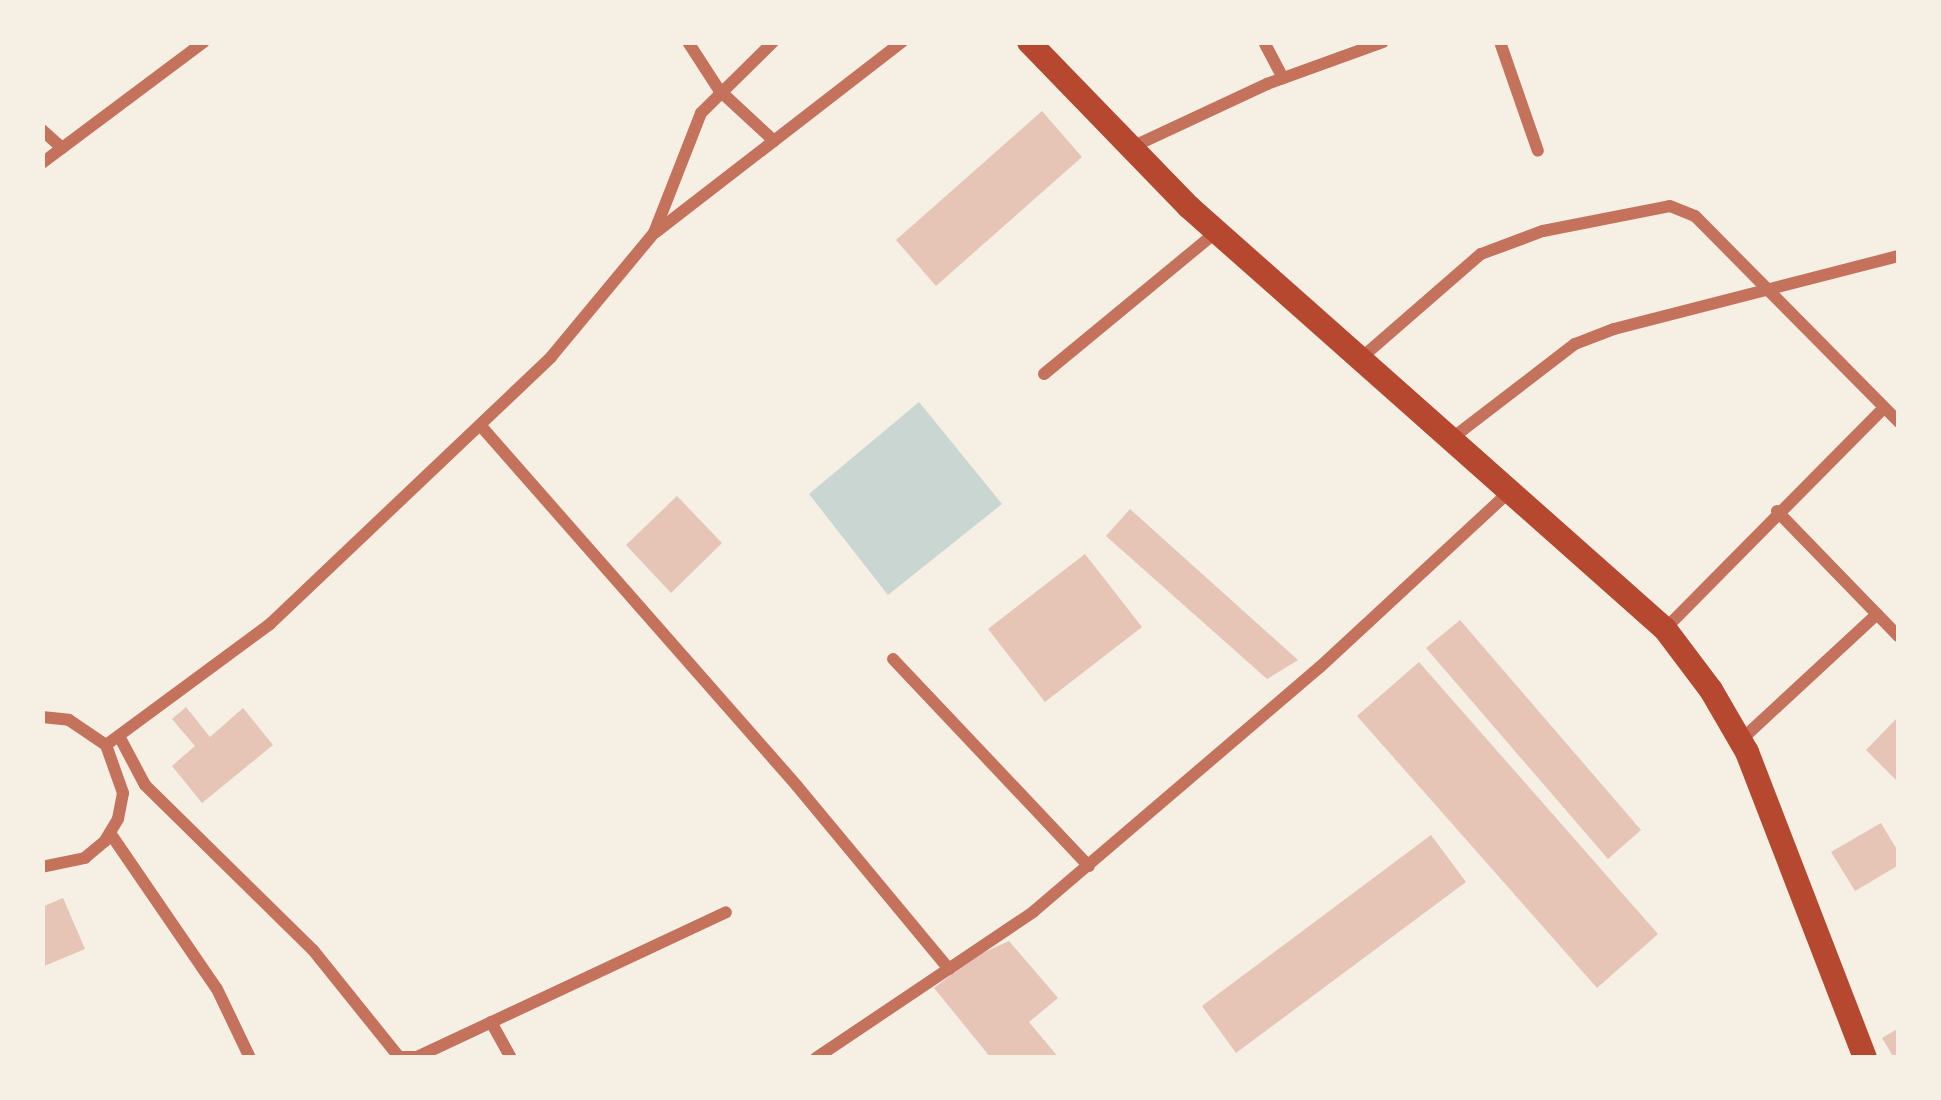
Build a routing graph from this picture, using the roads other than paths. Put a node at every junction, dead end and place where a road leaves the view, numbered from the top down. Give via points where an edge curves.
1 (204, 42) edge
2 (688, 42) edge
3 (773, 42) edge
4 (902, 42) edge
5 (1029, 42) edge
6 (1264, 42) edge
7 (1383, 42) edge
8 (1500, 42) edge
9 (1283, 78) junction
10 (719, 90) junction
11 (42, 130) edge
12 (774, 141) junction
13 (62, 148) junction
14 (1131, 148) junction
15 (1538, 151) dead end
16 (42, 163) edge
17 (1216, 232) junction
18 (654, 233) junction
19 (1899, 256) edge
20 (1772, 292) junction
21 (1360, 359) junction
22 (1044, 374) dead end
23 (1884, 408) junction
24 (1899, 422) edge
25 (480, 424) junction
26 (1451, 439) junction
27 (1510, 491) junction
28 (1777, 511) junction
29 (1877, 614) junction
30 (1665, 629) junction
31 (1899, 637) edge
32 (893, 659) dead end
33 (42, 717) edge
34 (119, 736) junction
35 (1741, 741) junction
36 (106, 745) junction
37 (110, 833) junction
38 (1089, 866) junction
39 (42, 867) edge
40 (726, 912) dead end
41 (949, 969) junction
42 (491, 1022) junction
43 (250, 1058) edge
44 (511, 1058) edge
45 (816, 1058) edge
46 (1865, 1058) edge

1 - 13 street
2 - 10 street
3 - 10 street
4 - 12 street
5 - 14 highway
6 - 9 street
7 - 9 street
8 - 15 street
9 - 14 street
10 - 12 street
10 - 18 street via 688,139
11 - 13 street
12 - 18 street
13 - 16 street
14 - 17 highway
17 - 21 highway
17 - 22 street
18 - 25 street via 592,312
19 - 20 street
20 - 21 street via 1695,216 1648,206 1481,254
20 - 23 street
20 - 26 street via 1614,328 1564,349
21 - 26 highway
23 - 24 street
23 - 28 street
25 - 34 street via 270,624
25 - 41 street
26 - 27 highway
27 - 30 highway
27 - 38 street
28 - 29 street
28 - 30 street
29 - 31 street
29 - 35 street
30 - 35 highway
32 - 38 street
33 - 36 street via 70,720
34 - 36 street
34 - 42 street via 146,785 314,950 399,1057 417,1057
35 - 46 highway
36 - 37 street via 123,794
37 - 39 street via 85,858
37 - 43 street via 217,989
38 - 41 street
40 - 42 street
41 - 45 street
42 - 44 street

